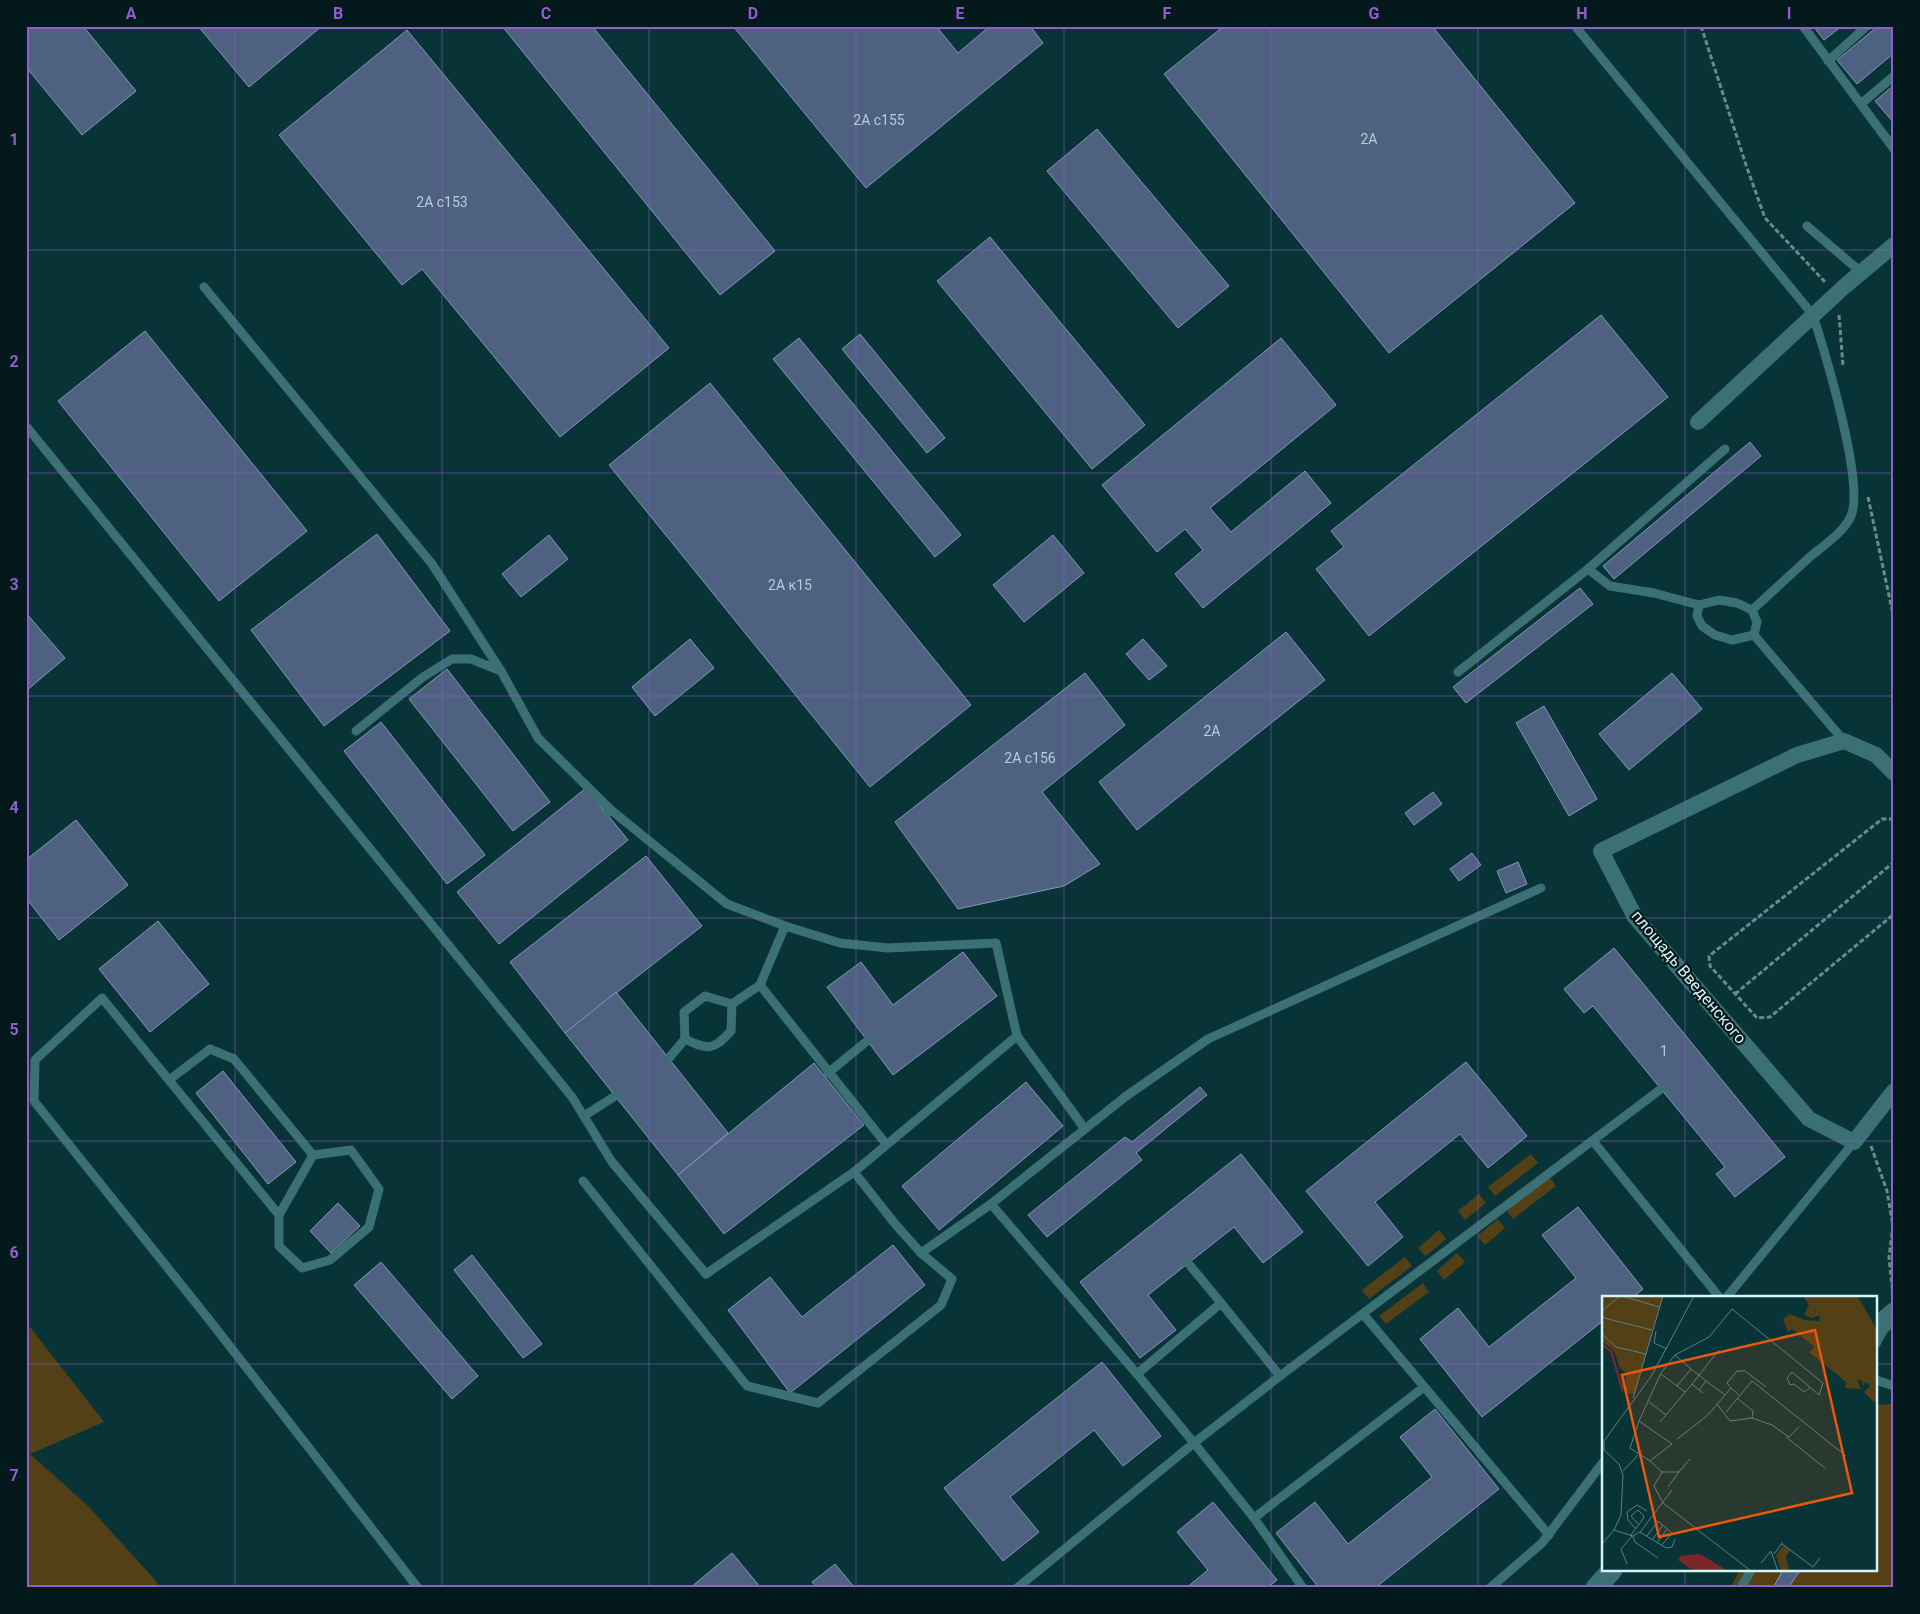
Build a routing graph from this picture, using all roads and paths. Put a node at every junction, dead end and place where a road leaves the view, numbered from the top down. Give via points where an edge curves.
1 (1575, 26) edge
2 (1700, 26) edge
3 (1802, 26) edge
4 (1867, 26) edge
5 (1828, 61) junction
6 (1894, 76) edge
7 (1862, 104) junction
8 (1894, 149) edge
9 (1807, 226) dead end
10 (1894, 245) edge
11 (1861, 272) junction
12 (204, 287) dead end
13 (1837, 294) junction
14 (1813, 316) junction
15 (1698, 422) dead end
16 (26, 426) edge
17 (1725, 449) dead end
18 (1588, 569) junction
19 (1699, 605) junction
20 (1752, 610) junction
21 (1754, 635) junction
22 (501, 671) junction
23 (1458, 672) dead end
24 (356, 731) dead end
25 (1844, 741) junction
26 (1894, 773) edge
27 (1894, 819) edge
28 (1894, 862) edge
29 (1540, 888) dead end
30 (1894, 914) edge
31 (785, 926) junction
32 (760, 985) junction
33 (1734, 994) junction
34 (732, 1004) junction
35 (1017, 1036) junction
36 (685, 1039) junction
37 (867, 1040) dead end
38 (669, 1058) dead end
39 (828, 1073) junction
40 (169, 1080) junction
41 (1661, 1089) dead end
42 (1894, 1091) edge
43 (615, 1096) dead end
44 (584, 1116) junction
45 (1084, 1129) junction
46 (1593, 1141) junction
47 (1854, 1142) junction
48 (886, 1144) junction
49 (312, 1155) junction
50 (854, 1172) junction
51 (583, 1181) dead end
52 (991, 1204) junction
53 (279, 1214) junction
54 (921, 1253) junction
55 (1188, 1263) dead end
56 (1718, 1296) edge
57 (1728, 1296) edge
58 (1222, 1303) junction
59 (1363, 1314) junction
60 (1887, 1319) edge
61 (1878, 1339) edge
62 (1137, 1374) junction
63 (1280, 1376) junction
64 (1878, 1381) edge
65 (1894, 1386) edge
66 (1424, 1387) junction
67 (1194, 1443) junction
68 (1602, 1464) edge
69 (1254, 1518) junction
70 (1548, 1535) junction
71 (1610, 1572) edge
72 (1749, 1572) edge
73 (418, 1588) edge
74 (1017, 1588) edge
75 (1302, 1588) edge
76 (1490, 1588) edge
77 (1596, 1588) edge
78 (1741, 1588) edge

1 - 14 lane
2 - 13 path via 1765,218
3 - 5 lane
4 - 5 lane
5 - 7 lane
6 - 7 lane
7 - 8 lane
9 - 11 lane
10 - 11 street
11 - 13 street
12 - 22 lane via 432,564
13 - 14 street
14 - 15 street
14 - 20 lane via 1845,433 1855,497 1851,516 1837,534
16 - 44 lane via 566,1089
17 - 18 lane
18 - 19 lane via 1610,586
18 - 23 lane
19 - 20 lane via 1719,600
19 - 21 lane via 1697,616 1702,626 1715,635 1732,640
20 - 21 lane via 1758,622
21 - 25 lane
22 - 24 lane via 471,660 452,659 423,677
22 - 31 lane via 538,738 609,812 727,904
25 - 26 street via 1876,755
25 - 47 street, площадь Введенского via 1797,755 1601,851 1636,917 1809,1119
27 - 33 path via 1882,819 1709,956 1710,966
28 - 33 path
29 - 45 lane via 1208,1039
30 - 33 path via 1770,1017 1756,1018
31 - 32 lane
31 - 35 lane via 840,943 888,948 996,943
32 - 34 lane
32 - 39 lane
34 - 36 lane via 731,1031 720,1043 703,1048
34 - 36 lane via 706,996 684,1012
35 - 45 lane
35 - 48 lane
36 - 38 lane
37 - 39 lane
39 - 48 lane
40 - 49 lane via 210,1049 234,1059
40 - 53 lane
40 - 73 lane via 102,998 35,1060 34,1101
41 - 46 lane
42 - 47 street
43 - 44 lane
44 - 50 lane via 612,1162 706,1274
45 - 52 lane
46 - 56 lane
46 - 59 lane
47 - 57 lane
47 - 60 path via 1870,1145 1887,1191 1893,1226 1888,1257 1893,1289
48 - 50 lane
49 - 53 lane
49 - 53 lane via 351,1150 379,1189 369,1227 330,1260 302,1268 279,1246
50 - 54 lane
51 - 54 lane via 748,1386 818,1403 941,1305 952,1279
52 - 54 lane
52 - 62 lane
55 - 58 lane
58 - 62 lane
58 - 63 lane
59 - 63 lane
59 - 66 lane
60 - 61 lane
62 - 67 lane
63 - 67 lane
64 - 65 lane
66 - 69 lane
66 - 70 lane
67 - 69 lane
67 - 74 lane
68 - 70 lane
69 - 75 lane
70 - 76 lane
71 - 77 street
72 - 78 lane

